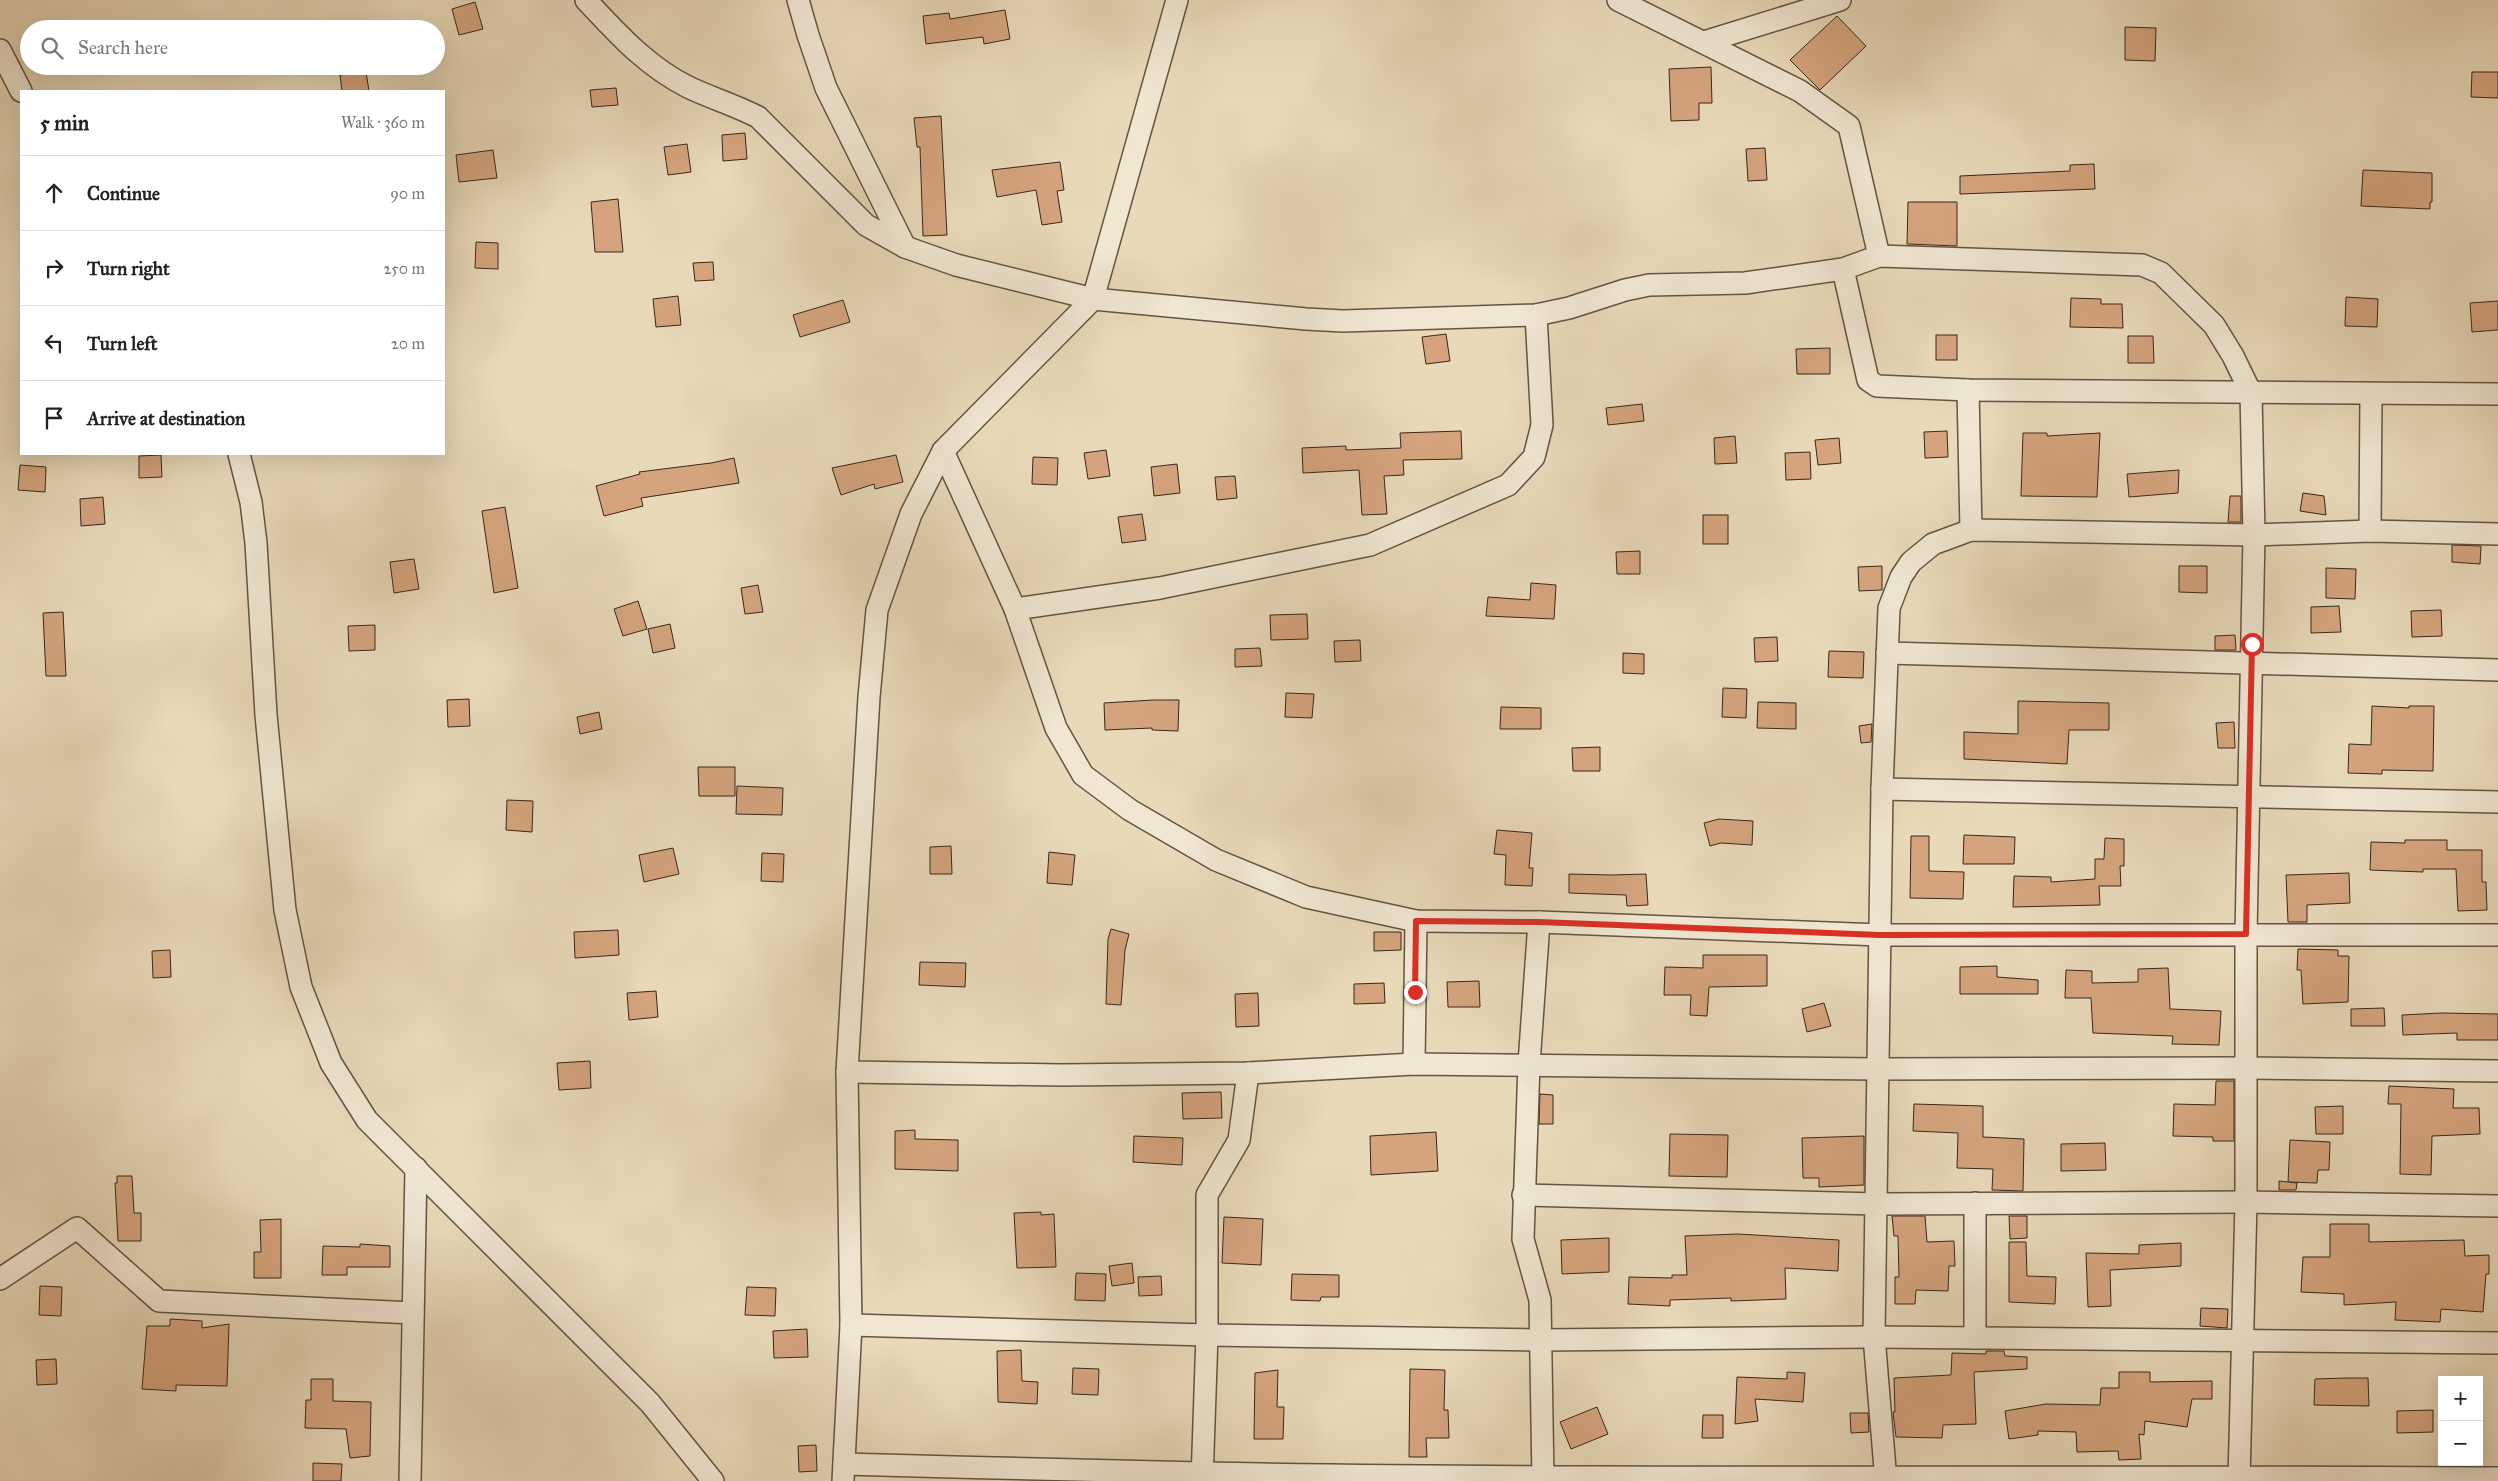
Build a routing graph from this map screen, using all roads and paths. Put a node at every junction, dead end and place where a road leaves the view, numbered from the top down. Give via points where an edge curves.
1 (586, 0) edge
2 (798, 0) edge
3 (1177, 0) edge
4 (1618, 0) edge
5 (1840, 0) edge
6 (1704, 42) junction
7 (0, 50) edge
8 (20, 90) edge
9 (905, 247) junction
10 (1880, 256) junction
11 (1843, 269) junction
12 (1093, 299) junction
13 (1536, 315) junction
14 (1968, 390) junction
15 (2251, 393) junction
16 (2372, 394) junction
17 (2498, 394) edge
18 (943, 451) junction
19 (240, 455) edge
20 (1971, 530) junction
21 (2370, 531) junction
22 (2498, 534) edge
23 (2254, 535) junction
24 (1016, 609) junction
25 (1887, 653) junction
26 (2252, 662) junction
27 (2498, 670) edge
28 (1882, 789) junction
29 (2247, 796) junction
30 (2498, 802) edge
31 (1416, 921) junction
32 (1539, 922) junction
33 (2246, 934) junction
34 (1880, 935) junction
35 (2498, 935) edge
36 (1414, 1064) junction
37 (1529, 1064) junction
38 (2246, 1068) junction
39 (1880, 1069) junction
40 (2498, 1071) edge
41 (847, 1072) junction
42 (1248, 1073) junction
43 (416, 1168) junction
44 (1523, 1195) junction
45 (2246, 1202) junction
46 (1877, 1204) junction
47 (1975, 1204) junction
48 (2498, 1206) edge
49 (0, 1279) edge
50 (413, 1313) junction
51 (851, 1325) junction
52 (1207, 1335) junction
53 (1874, 1337) junction
54 (1975, 1338) junction
55 (1541, 1340) junction
56 (2242, 1340) junction
57 (2498, 1343) edge
58 (843, 1473) edge
59 (1202, 1477) edge
60 (1543, 1478) edge
61 (2239, 1478) edge
62 (2498, 1478) edge
63 (1886, 1479) edge
64 (410, 1481) edge
65 (714, 1481) edge

1 - 9 street via 634,51 658,69 688,87 758,117 866,226
2 - 9 street via 826,88
3 - 12 street
4 - 6 street
5 - 6 street
6 - 10 street via 1800,90 1849,126
7 - 8 street
9 - 12 street via 956,265
10 - 11 street
10 - 15 street via 2142,265 2162,273 2214,325
11 - 13 street via 1745,283 1649,285
11 - 14 street via 1868,380 1877,386
12 - 13 street via 1306,319
12 - 18 street
13 - 24 street via 1542,425 1534,457 1508,485 1370,544 1160,588
14 - 15 street
14 - 20 street
15 - 16 street
15 - 23 street
16 - 17 street
16 - 21 street
18 - 24 street
18 - 41 street via 911,514 877,610
19 - 43 street via 256,543 266,715 286,910 301,987 331,1063 367,1120
20 - 23 street
20 - 25 street via 1933,544 1900,576 1889,608
21 - 22 street
21 - 23 street
23 - 26 street
24 - 31 street via 1056,728 1083,775 1130,810 1216,860 1306,897
25 - 26 street
25 - 28 street
26 - 27 street
26 - 29 street
28 - 29 street
28 - 34 street
29 - 30 street
29 - 33 street
31 - 32 street
31 - 36 street
32 - 34 street
32 - 37 street
33 - 34 street
33 - 35 street
33 - 38 street
34 - 39 street
36 - 37 street
36 - 42 street
37 - 39 street
37 - 44 street
38 - 39 street
38 - 40 street
38 - 45 street
39 - 46 street
41 - 42 street
41 - 51 street
42 - 52 street via 1239,1140 1207,1194
43 - 50 street
43 - 65 street via 650,1403
44 - 46 street
44 - 55 street via 1523,1239 1540,1300
45 - 47 street
45 - 48 street
45 - 56 street
46 - 47 street
46 - 53 street
47 - 54 street
49 - 50 street via 77,1228 159,1302
50 - 64 street
51 - 52 street
51 - 58 street
52 - 55 street
52 - 59 street
53 - 54 street
53 - 55 street
53 - 63 street
54 - 56 street
55 - 60 street
56 - 57 street
56 - 61 street
58 - 59 street
59 - 60 street
60 - 63 street
61 - 62 street
61 - 63 street

